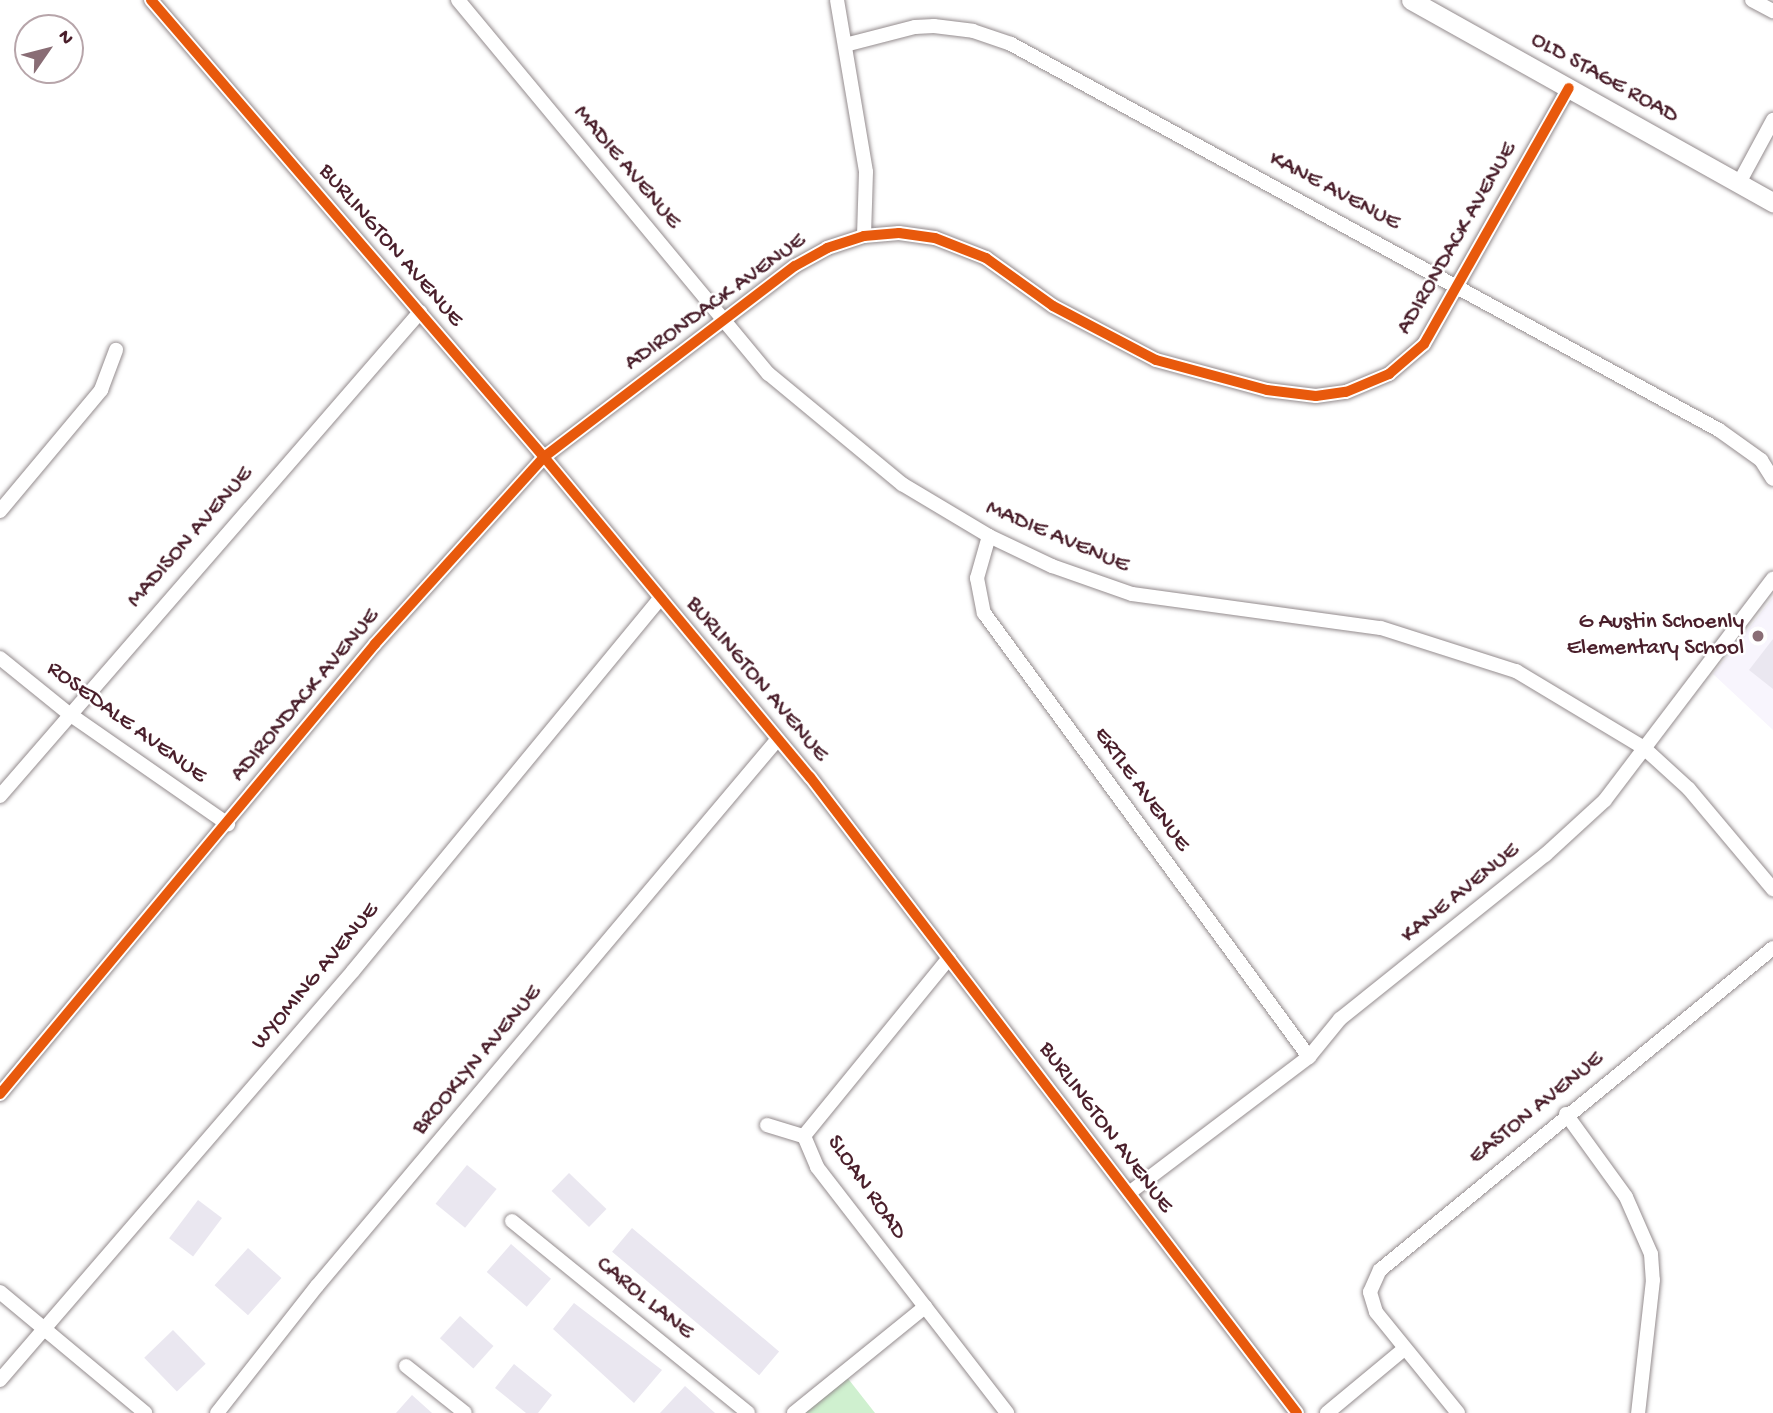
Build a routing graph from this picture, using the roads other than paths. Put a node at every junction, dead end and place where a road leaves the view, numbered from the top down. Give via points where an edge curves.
1 (151, 0) edge
2 (458, 0) edge
3 (837, 0) edge
4 (1411, 0) edge
5 (1752, 0) edge
6 (1773, 11) edge
7 (845, 45) junction
8 (1569, 88) junction
9 (1773, 120) edge
10 (1739, 183) junction
11 (1773, 202) edge
12 (864, 236) junction
13 (1460, 286) junction
14 (420, 312) junction
15 (724, 322) junction
16 (116, 350) dead end
17 (544, 457) junction
18 (1773, 479) edge
19 (0, 512) edge
20 (989, 536) junction
21 (1773, 579) edge
22 (661, 597) junction
23 (0, 658) edge
24 (68, 713) junction
25 (777, 740) junction
26 (1644, 748) junction
27 (0, 796) edge
28 (228, 824) junction
29 (1773, 889) edge
30 (1773, 948) edge
31 (949, 958) junction
32 (1309, 1057) junction
33 (0, 1094) edge
34 (1566, 1114) junction
35 (767, 1125) dead end
36 (804, 1136) junction
37 (1129, 1194) junction
38 (512, 1221) dead end
39 (0, 1292) edge
40 (925, 1307) junction
41 (43, 1329) junction
42 (1404, 1349) junction
43 (406, 1366) dead end
44 (0, 1380) edge
45 (145, 1413) edge
46 (217, 1413) edge
47 (465, 1413) edge
48 (748, 1413) edge
49 (794, 1413) edge
50 (1007, 1413) edge
51 (1297, 1413) edge
52 (1327, 1413) edge
53 (1458, 1413) edge
54 (1638, 1413) edge

1 - 14 street, BURLINGTON AVENUE
2 - 15 street, MADIE AVENUE
3 - 7 street
4 - 8 main road, OLD STAGE ROAD
5 - 6 street
7 - 12 street via 866,173
7 - 13 street, KANE AVENUE via 915,27 954,27 992,36
8 - 10 main road, OLD STAGE ROAD
8 - 13 street, ADIRONDACK AVENUE
9 - 10 street
10 - 11 main road, OLD STAGE ROAD
12 - 13 street, ADIRONDACK AVENUE via 917,234 953,243 986,258 1103,335 1156,359 1210,378 1301,395 1354,390 1401,366 1424,344
12 - 15 street, ADIRONDACK AVENUE via 810,256
13 - 18 street, KANE AVENUE via 1719,430 1761,460
14 - 17 street, BURLINGTON AVENUE
14 - 24 street, MADISON AVENUE
15 - 17 street, ADIRONDACK AVENUE
15 - 20 street, MADIE AVENUE via 769,374 834,432 902,484
16 - 19 street via 101,390
17 - 22 street, BURLINGTON AVENUE
17 - 28 street, ADIRONDACK AVENUE via 375,644
20 - 26 street, MADIE AVENUE via 1052,566 1132,594 1381,628 1448,648 1516,671
20 - 32 street, ERTLE AVENUE via 977,578 984,612
21 - 26 street, KANE AVENUE
22 - 25 street, BURLINGTON AVENUE
22 - 41 street, WYOMING AVENUE via 353,971
23 - 24 street, ROSEDALE AVENUE
24 - 27 street, MADISON AVENUE
24 - 28 street, ROSEDALE AVENUE
25 - 31 street, BURLINGTON AVENUE
25 - 46 street, BROOKLYN AVENUE via 317,1286
26 - 29 street, MADIE AVENUE via 1689,789
26 - 32 street, KANE AVENUE via 1605,800 1545,855 1340,1020
28 - 33 street, ADIRONDACK AVENUE
30 - 34 street, EASTON AVENUE
31 - 36 street, SLOAN ROAD
31 - 37 street, BURLINGTON AVENUE
32 - 37 street, KANE AVENUE
34 - 42 street, EASTON AVENUE via 1380,1270 1370,1301
34 - 54 street via 1626,1197 1651,1254 1653,1280
35 - 36 street
36 - 40 street, SLOAN ROAD via 817,1167
37 - 51 street, BURLINGTON AVENUE
38 - 48 street, CAROL LANE
39 - 41 street
40 - 49 street
40 - 50 street, SLOAN ROAD
41 - 44 street, WYOMING AVENUE
41 - 45 street
42 - 52 street
42 - 53 street, EASTON AVENUE
43 - 47 street

